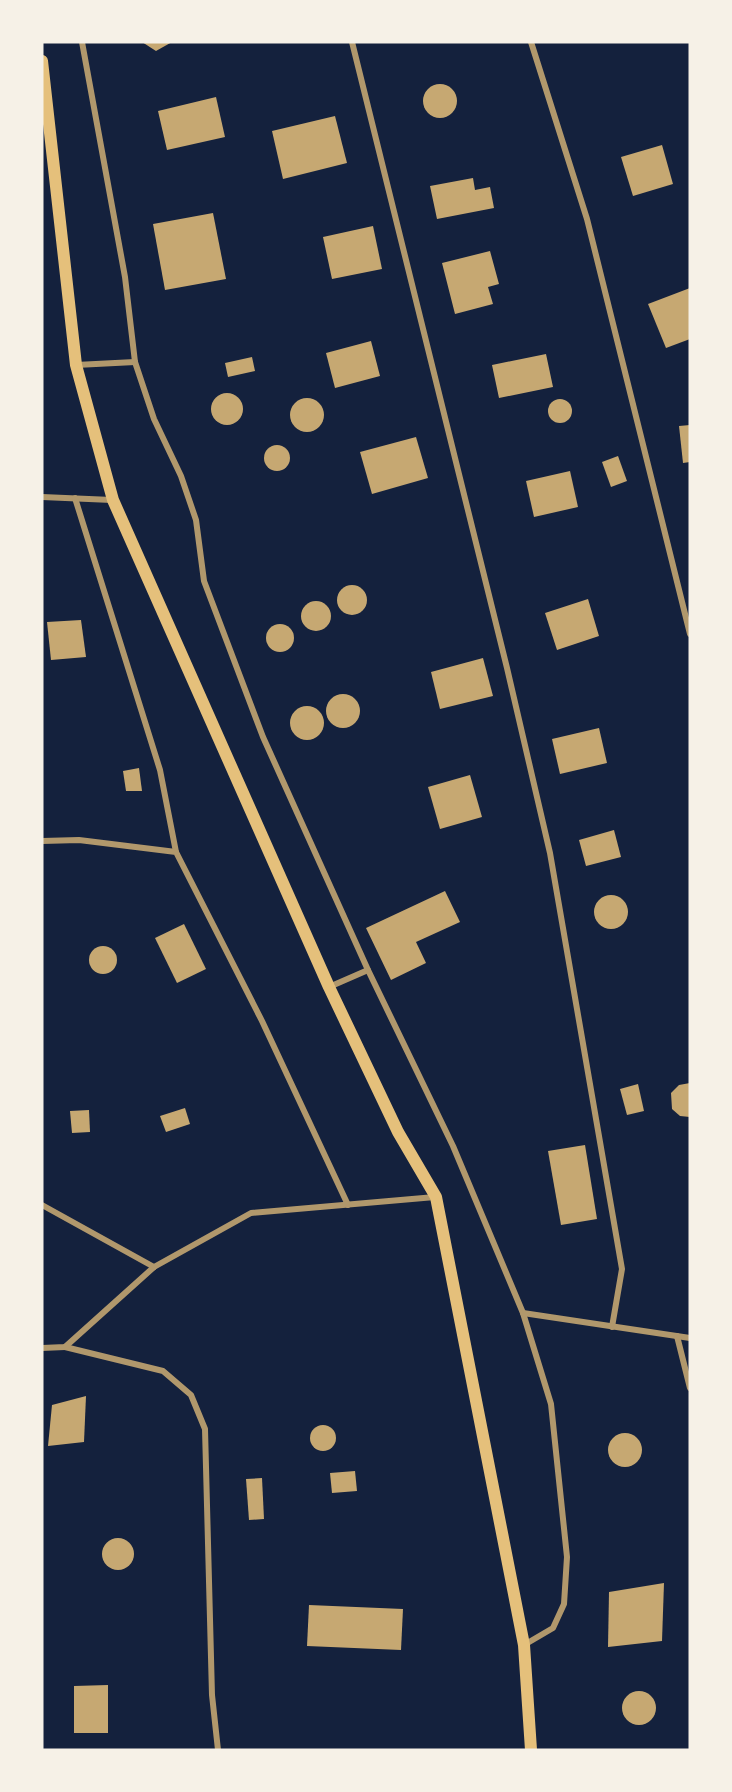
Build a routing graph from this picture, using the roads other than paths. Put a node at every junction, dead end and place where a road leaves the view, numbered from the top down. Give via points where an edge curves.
1 (82, 42) edge
2 (352, 42) edge
3 (531, 42) edge
4 (42, 61) edge
5 (135, 362) junction
6 (76, 365) junction
7 (42, 496) edge
8 (75, 498) junction
9 (113, 500) junction
10 (690, 634) edge
11 (42, 842) edge
12 (176, 852) junction
13 (368, 970) junction
14 (329, 987) junction
15 (436, 1197) junction
16 (42, 1205) edge
17 (348, 1205) junction
18 (154, 1267) junction
19 (523, 1313) junction
20 (612, 1327) junction
21 (677, 1336) junction
22 (690, 1338) edge
23 (65, 1347) junction
24 (42, 1348) edge
25 (690, 1388) edge
26 (524, 1645) junction
27 (218, 1750) edge
28 (531, 1750) edge

1 - 5 street via 125,278
2 - 20 street via 550,853 622,1269
3 - 10 street via 587,219
4 - 6 main road
5 - 6 street
5 - 13 street via 196,520 204,581 224,638 263,737
6 - 9 main road
7 - 8 street
8 - 9 street
8 - 12 street via 160,770
9 - 14 main road
11 - 12 street via 79,840
12 - 17 street via 262,1021
13 - 14 street
13 - 19 street via 453,1146
14 - 15 main road via 399,1132
15 - 17 street
15 - 26 main road
16 - 18 street
17 - 18 street via 251,1213
18 - 23 street
19 - 20 street
19 - 26 street via 551,1404 567,1557 564,1604 553,1628
20 - 21 street
21 - 22 street
21 - 25 street
23 - 24 street
23 - 27 street via 163,1371 191,1395 205,1429 212,1695
26 - 28 main road

